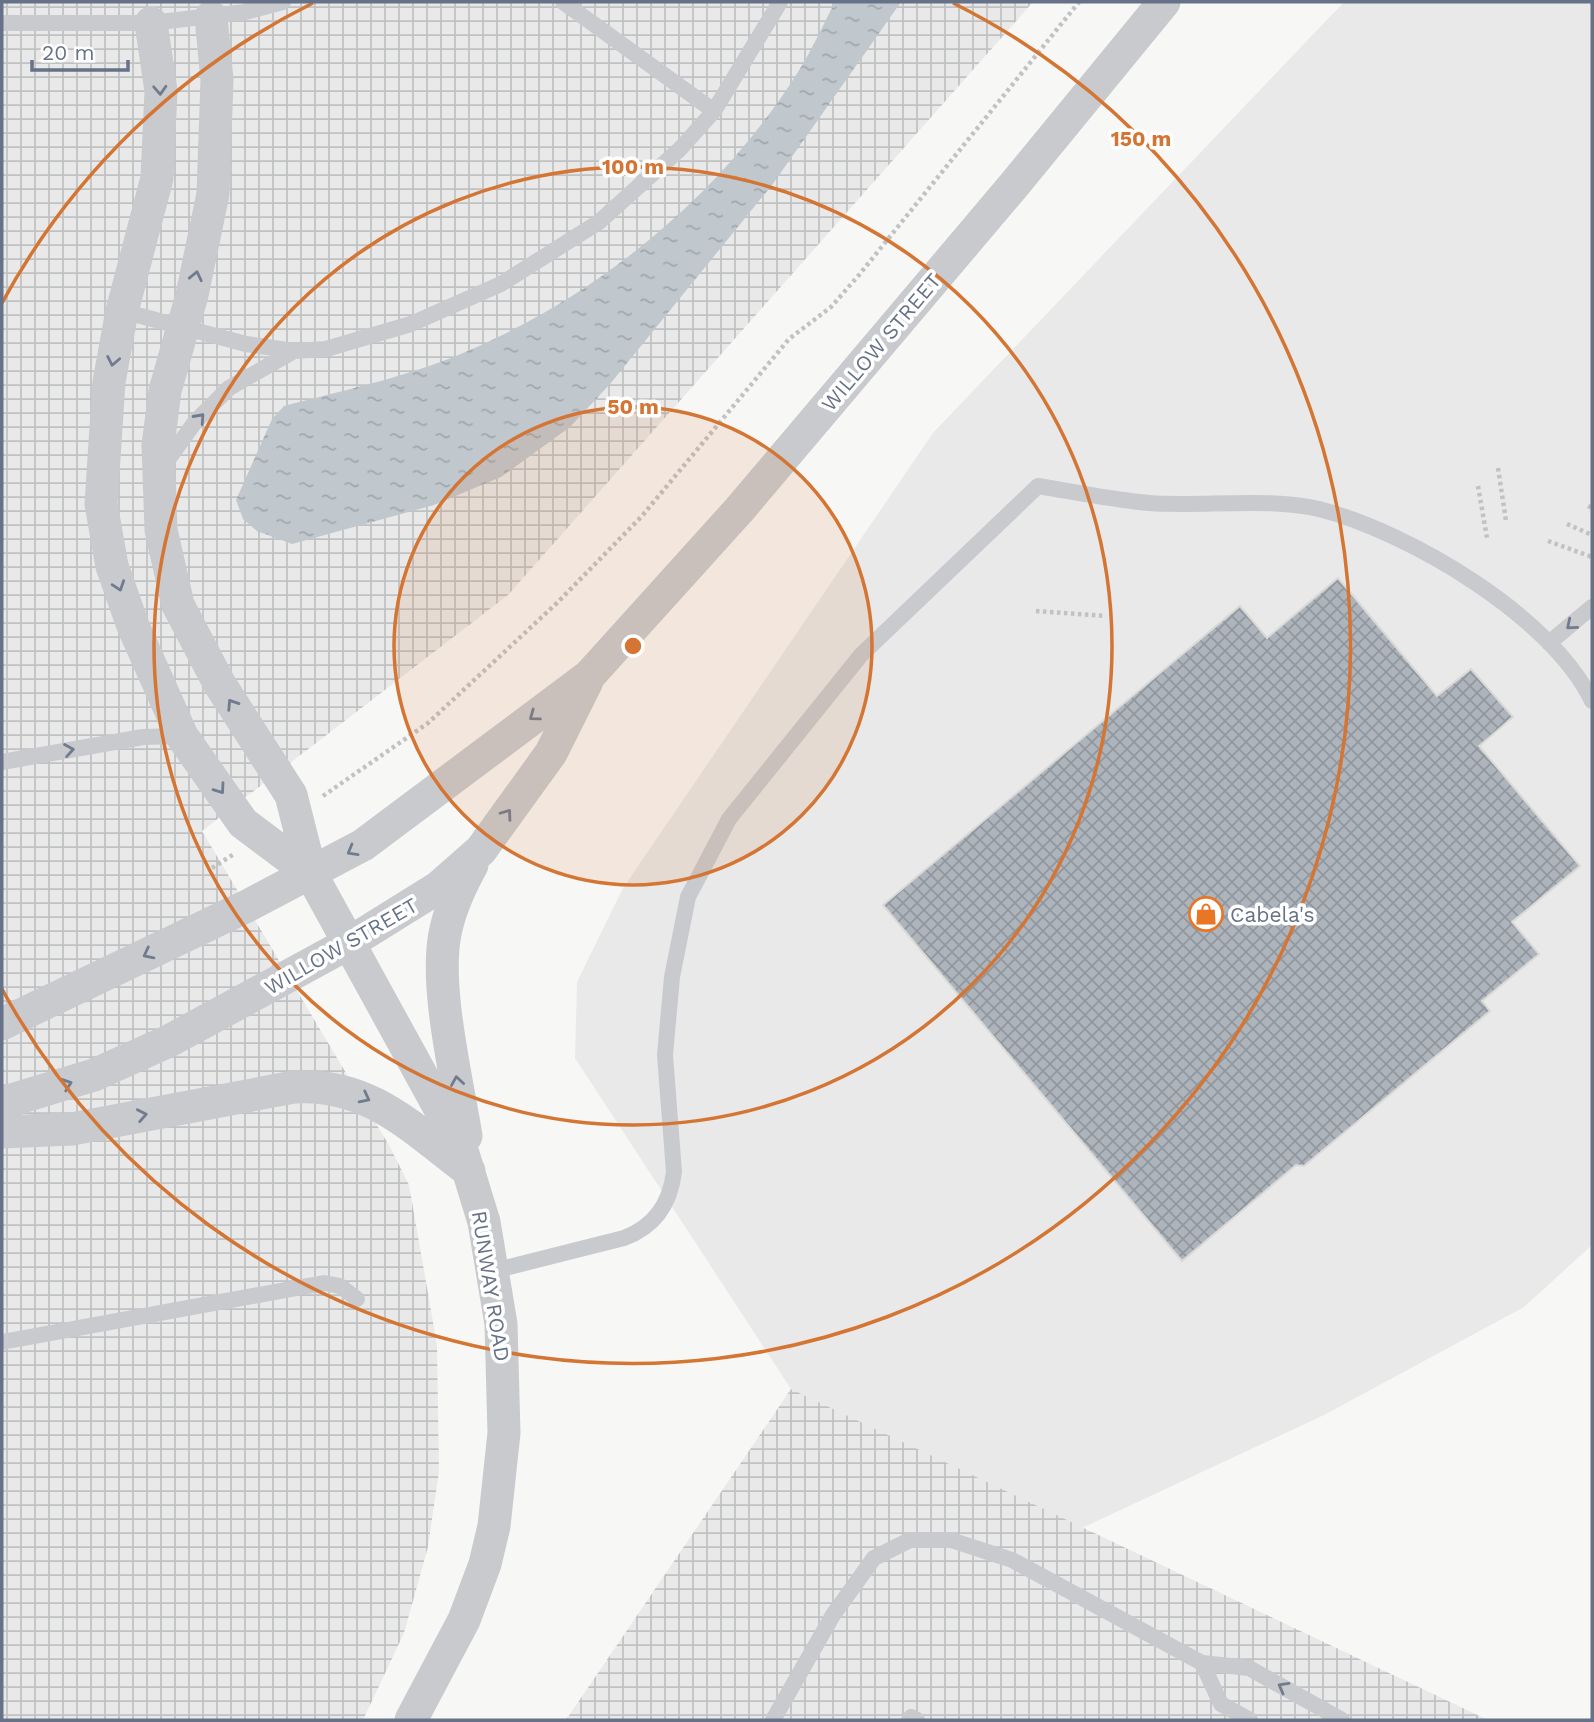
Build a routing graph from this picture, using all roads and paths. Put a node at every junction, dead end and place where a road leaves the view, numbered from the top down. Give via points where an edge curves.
1 (283, 2) edge
2 (563, 2) edge
3 (780, 2) edge
4 (1079, 2) edge
5 (1164, 2) edge
6 (211, 17) junction
7 (2, 23) edge
8 (151, 23) junction
9 (714, 111) junction
10 (122, 311) junction
11 (184, 326) junction
12 (294, 351) junction
13 (1498, 468) dead end
14 (159, 473) junction
15 (1478, 486) dead end
16 (1506, 521) dead end
17 (1567, 524) dead end
18 (1592, 534) edge
19 (1487, 538) dead end
20 (1548, 541) dead end
21 (1592, 557) edge
22 (1592, 607) edge
23 (1036, 611) dead end
24 (1106, 616) dead end
25 (1549, 643) junction
26 (589, 676) junction
27 (1590, 690) edge
28 (182, 736) junction
29 (2, 762) edge
30 (321, 798) dead end
31 (481, 850) junction
32 (311, 874) junction
33 (349, 943) junction
34 (2, 1024) edge
35 (2, 1103) edge
36 (2, 1132) edge
37 (471, 1173) junction
38 (493, 1271) junction
39 (357, 1299) dead end
40 (2, 1342) edge
41 (1202, 1663) junction
42 (411, 1720) edge
43 (773, 1720) edge
44 (909, 1720) edge
45 (917, 1720) edge
46 (1250, 1720) edge
47 (1342, 1720) edge

1 - 6 lane
2 - 9 lane
3 - 9 lane
4 - 30 path via 859,275 831,307 789,339 642,516 428,723
5 - 26 street, WILLOW STREET via 739,510
6 - 8 lane
11 -> 6 street via 213,194 217,80
7 - 8 lane
8 -> 10 street via 161,92 157,178
9 - 12 lane via 680,149 599,222 501,284 411,324 326,349
10 - 11 lane
10 -> 28 street via 109,382 101,504 112,566
11 - 12 lane via 246,344
11 - 14 street via 165,391
14 -> 12 lane via 195,422 229,388
13 - 16 path
32 -> 14 street via 291,795 219,683 178,605 161,530
15 - 19 path
17 - 18 path
20 - 21 path
22 -> 25 lane
23 - 24 path
25 - 27 lane
25 - 38 lane via 1498,600 1411,544 1318,509 1149,503 1038,486 862,655 729,818 688,897 671,976 665,1055 674,1172 660,1213 638,1233 624,1238
31 -> 26 street, WILLOW STREET via 551,753
26 -> 32 street, WILLOW STREET via 363,845
29 -> 28 lane via 143,737
28 -> 32 street via 243,823
31 - 33 street, WILLOW STREET via 417,902
37 -> 31 street via 441,967 453,904
32 - 33 street, RUNWAY ROAD
32 -> 34 street, WILLOW STREET
35 -> 33 street, WILLOW STREET via 69,1084 130,1059
33 - 37 street, RUNWAY ROAD via 450,1124
36 -> 37 street via 72,1129 294,1087 329,1087 355,1093 390,1112
37 - 38 street, RUNWAY ROAD
38 - 42 street, RUNWAY ROAD via 505,1378 494,1526 464,1620
39 - 40 lane via 340,1286 324,1283
41 - 43 lane via 1012,1560 951,1540 910,1540 874,1558 833,1615
41 - 46 lane via 1221,1704
47 -> 41 lane via 1249,1668
44 - 45 lane

